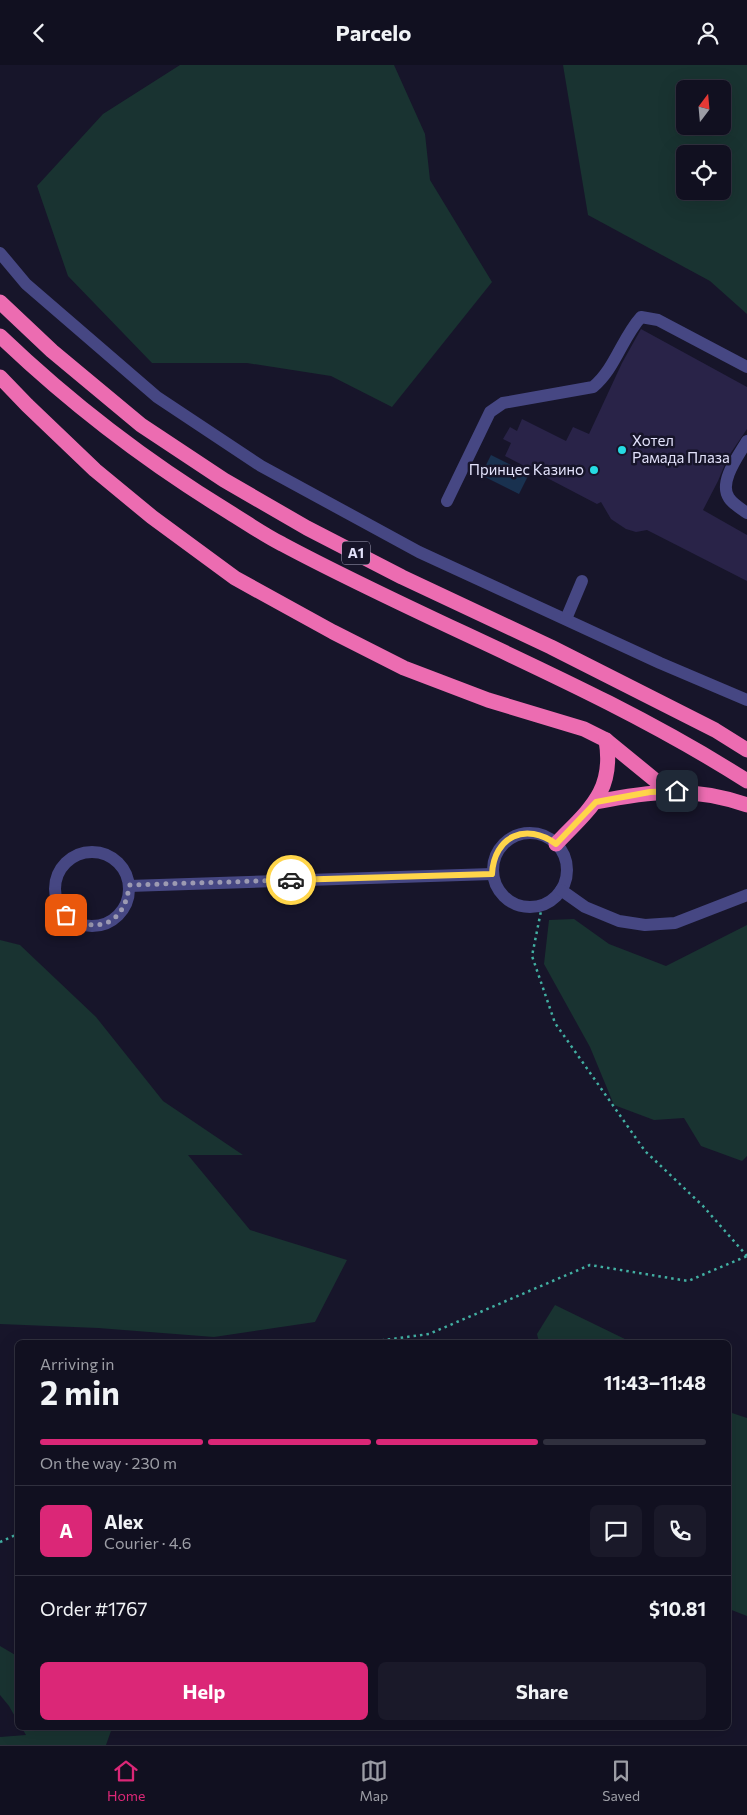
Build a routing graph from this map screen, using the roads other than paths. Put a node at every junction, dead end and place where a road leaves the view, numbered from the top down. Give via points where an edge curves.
1 (0, 253) edge
2 (0, 302) edge
3 (0, 336) edge
4 (747, 367) edge
5 (0, 377) edge
6 (747, 441) edge
7 (447, 501) dead end
8 (747, 513) edge
9 (582, 581) dead end
10 (566, 619) junction
11 (747, 700) edge
12 (606, 740) junction
13 (747, 750) edge
14 (747, 781) edge
15 (677, 791) junction
16 (596, 802) junction
17 (747, 805) edge
18 (556, 844) junction
19 (492, 874) junction
20 (129, 885) junction
21 (562, 890) junction
22 (747, 895) edge

1 - 10 street via 26,284 157,397 261,466 419,552
2 - 13 highway, A1 via 52,351 141,425 224,480 307,528 551,647 715,730
3 - 14 highway, A1 via 94,419 189,488 281,544 659,729
4 - 7 street via 658,320 641,317 603,379 593,387 503,403 490,412
5 - 12 highway via 95,470 235,578 404,668 584,729
6 - 8 street via 726,479 725,490 729,499
9 - 10 street
10 - 11 street
12 - 15 highway via 648,776
12 - 16 highway via 608,768
15 - 16 highway via 650,792
15 - 17 highway via 715,795
16 - 18 highway
18 - 19 street via 536,833 514,836 497,852
18 - 21 street via 567,866
19 - 20 street
19 - 21 street via 501,895 526,907 542,905
20 - 20 street via 126,874 116,861 100,853 88,852 67,861 60,870 55,892 58,905 77,923 102,925 123,910
21 - 22 street via 585,907 619,921 645,925 675,923

